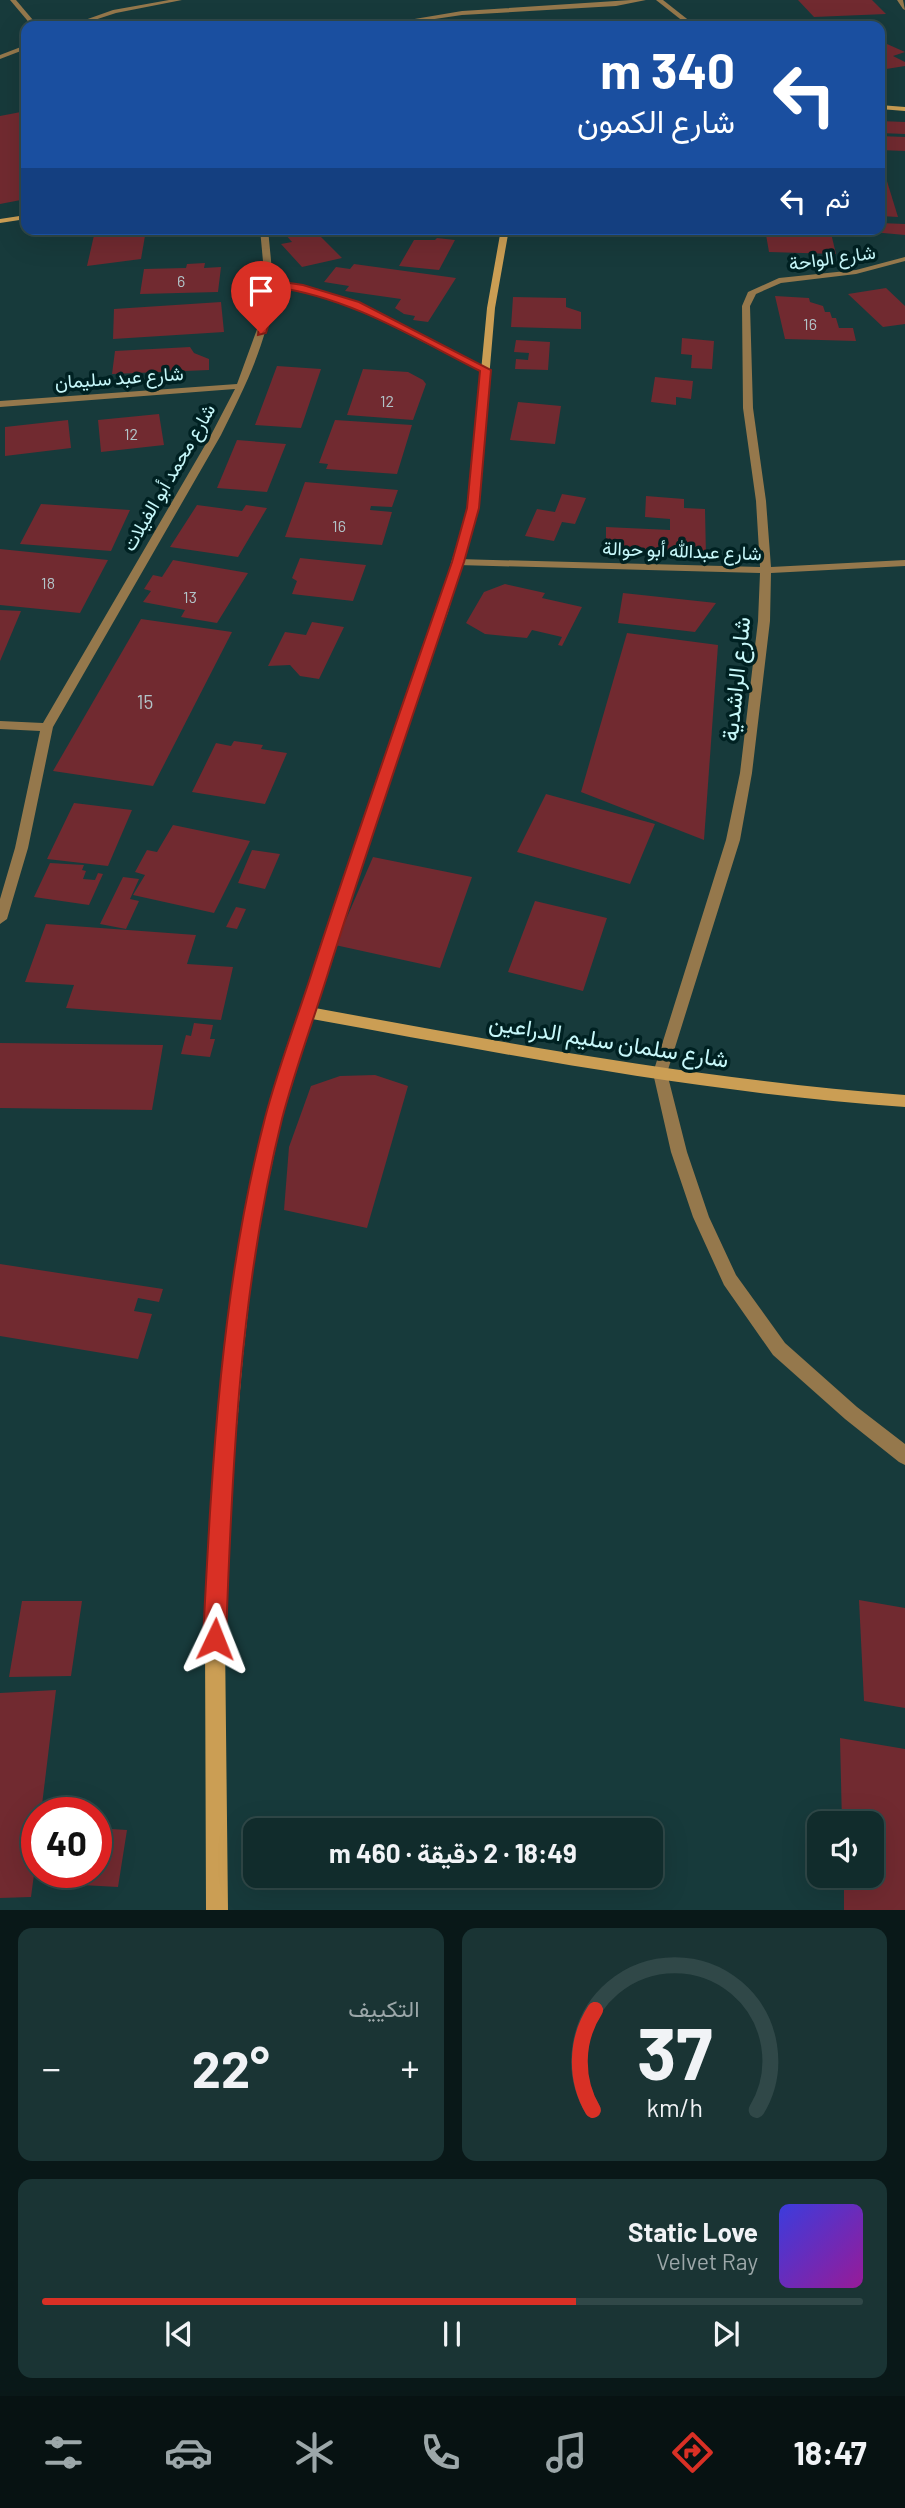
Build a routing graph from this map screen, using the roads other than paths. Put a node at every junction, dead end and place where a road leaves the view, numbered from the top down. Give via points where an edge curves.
1 (13, 0) edge
2 (179, 0) edge
3 (643, 0) edge
4 (659, 0) edge
5 (900, 0) edge
6 (905, 8) edge
7 (31, 21) edge
8 (86, 21) edge
9 (409, 21) edge
10 (686, 21) edge
11 (21, 49) edge
12 (0, 57) edge
13 (885, 107) edge
14 (905, 109) edge
15 (21, 209) edge
16 (0, 211) edge
17 (21, 218) edge
18 (0, 221) edge
19 (265, 235) edge
20 (504, 235) edge
21 (905, 259) edge
22 (269, 283) junction
23 (762, 286) joint
24 (486, 370) junction
25 (242, 386) junction
26 (0, 404) edge
27 (458, 562) junction
28 (905, 563) edge
29 (766, 570) junction
30 (0, 725) edge
31 (47, 727) junction
32 (0, 919) edge
33 (307, 1012) junction
34 (660, 1073) junction
35 (905, 1101) edge
36 (905, 1456) edge
37 (217, 1909) edge

1 - 7 street
2 - 8 street
3 - 9 street
4 - 10 street
5 - 6 street
11 - 12 street
13 - 14 street
15 - 16 street
17 - 18 street
19 - 22 street, شارع محمد أبو الفيلات
20 - 24 street
21 - 23 street, شارع الواحة via 856,272
22 - 24 street via 355,304
22 - 25 street, شارع محمد أبو الفيلات via 267,313
23 - 29 street, شارع الراشدية via 752,292 746,306 745,346
24 - 27 street via 473,508
25 - 26 street, شارع عبد سليمان
25 - 31 street, شارع محمد أبو الفيلات
27 - 29 street, شارع عبدالله أبو حوالة
27 - 33 street
28 - 29 street, شارع عبدالله أبو حوالة
29 - 34 street, شارع الراشدية via 746,773 733,840
30 - 31 street
31 - 32 street, شارع محمد أبو الفيلات via 37,757 24,839
33 - 34 street, شارع سلمان سليم الدراعين
33 - 37 street via 274,1118 248,1239 234,1356 215,1639
34 - 35 street, شارع سلمان سليم الدراعين
34 - 36 street via 692,1191 730,1280 779,1349

